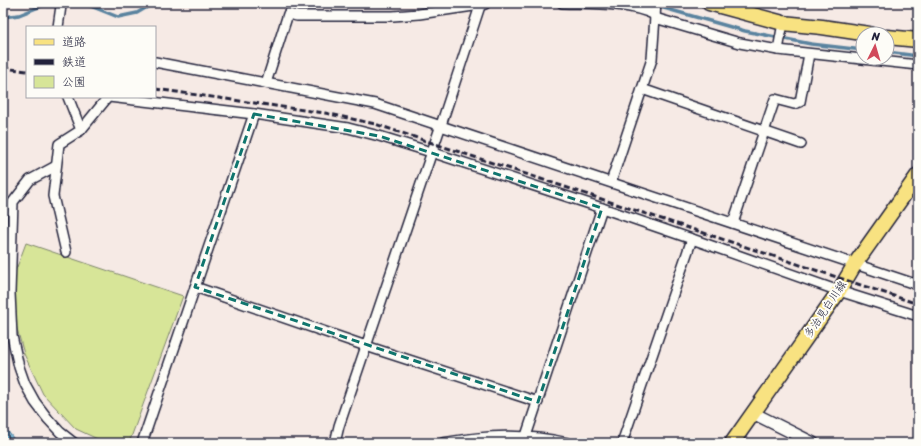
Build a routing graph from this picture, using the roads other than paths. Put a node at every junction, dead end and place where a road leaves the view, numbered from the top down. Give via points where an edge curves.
1 (62, 3) edge
2 (562, 3) edge
3 (656, 3) edge
4 (709, 3) edge
5 (482, 4) edge
6 (736, 7) edge
7 (655, 17) junction
8 (783, 23) junction
9 (58, 26) edge
10 (855, 32) edge
11 (895, 38) edge
12 (918, 40) edge
13 (778, 50) junction
14 (809, 54) junction
15 (156, 62) edge
16 (918, 65) edge
17 (266, 83) junction
18 (642, 89) junction
19 (68, 98) edge
20 (108, 98) edge
21 (118, 98) edge
22 (254, 114) junction
23 (441, 125) junction
24 (81, 130) junction
25 (764, 132) junction
26 (800, 144) dead end
27 (431, 152) junction
28 (56, 166) junction
29 (918, 175) edge
30 (611, 182) junction
31 (602, 208) junction
32 (733, 223) junction
33 (692, 239) junction
34 (66, 252) dead end
35 (855, 264) junction
36 (918, 285) edge
37 (195, 287) junction
38 (839, 291) junction
39 (918, 316) edge
40 (366, 346) junction
41 (538, 402) junction
42 (753, 413) junction
43 (526, 436) junction
44 (74, 443) edge
45 (142, 443) edge
46 (335, 443) edge
47 (444, 443) edge
48 (568, 443) edge
49 (622, 443) edge
50 (732, 443) edge
51 (813, 443) edge

1 - 9 street
2 - 7 street via 646,10
3 - 7 street
4 - 6 main road
5 - 17 street via 393,16 288,14
5 - 23 street
6 - 8 main road
7 - 13 street via 740,44
7 - 18 street via 652,59
8 - 10 main road
8 - 13 street
11 - 12 main road
13 - 14 street
14 - 16 street
14 - 25 street via 800,102 794,104 775,99
15 - 17 street
17 - 23 street via 375,104
18 - 25 street
18 - 30 street
19 - 24 street
20 - 24 street
21 - 22 street
22 - 27 street via 348,128
22 - 37 street
23 - 27 street
23 - 30 street
24 - 28 street via 59,144
25 - 26 street
25 - 32 street
27 - 31 street
27 - 40 street
28 - 34 street via 53,196
28 - 44 street via 30,180 13,202 10,293 12,336 18,367 35,402 60,432
29 - 35 main road, 多治見白川線
30 - 32 street
31 - 33 street
31 - 41 street
32 - 35 street
33 - 38 street
33 - 49 street
35 - 36 street
35 - 38 main road, 多治見白川線
37 - 40 street
37 - 45 street
38 - 39 street
38 - 42 main road, 多治見白川線
40 - 41 street
40 - 46 street
41 - 43 street
42 - 50 main road, 多治見白川線
42 - 51 street
43 - 47 street via 497,436
43 - 48 street

